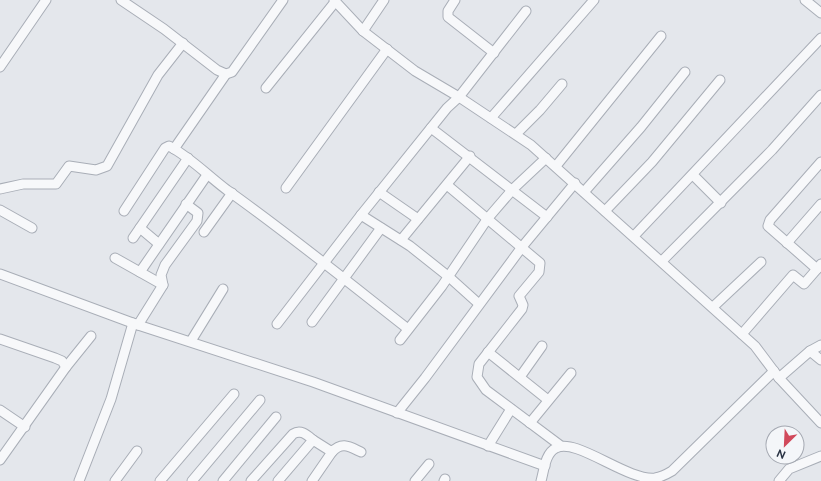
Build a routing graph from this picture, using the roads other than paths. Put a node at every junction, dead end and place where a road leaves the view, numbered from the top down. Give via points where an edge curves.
1 (46, 0) edge
2 (121, 0) edge
3 (283, 0) edge
4 (384, 0) edge
5 (455, 0) edge
6 (594, 0) edge
7 (805, 0) edge
8 (335, 1) edge
9 (526, 11) dead end
10 (821, 13) edge
11 (363, 31) junction
12 (661, 36) dead end
13 (821, 38) edge
14 (182, 43) junction
15 (387, 49) junction
16 (494, 52) junction
17 (0, 67) edge
18 (685, 72) dead end
19 (226, 74) junction
20 (720, 80) dead end
21 (562, 84) dead end
22 (266, 88) dead end
23 (821, 95) edge
24 (460, 97) junction
25 (491, 118) junction
26 (431, 128) junction
27 (516, 134) junction
28 (174, 149) junction
29 (470, 156) junction
30 (188, 158) junction
31 (546, 158) junction
32 (821, 162) edge
33 (556, 166) junction
34 (207, 175) junction
35 (693, 175) junction
36 (575, 183) junction
37 (447, 185) junction
38 (286, 188) dead end
39 (0, 189) edge
40 (513, 189) junction
41 (379, 192) junction
42 (584, 192) junction
43 (232, 193) junction
44 (721, 203) junction
45 (186, 204) junction
46 (821, 204) edge
47 (0, 210) edge
48 (124, 211) dead end
49 (605, 211) junction
50 (361, 214) junction
51 (547, 217) junction
52 (488, 218) junction
53 (418, 219) junction
54 (32, 228) dead end
55 (140, 228) junction
56 (382, 228) junction
57 (204, 232) dead end
58 (634, 236) junction
59 (133, 238) dead end
60 (401, 240) junction
61 (787, 243) junction
62 (159, 244) junction
63 (522, 247) junction
64 (115, 258) dead end
65 (662, 261) junction
66 (761, 262) dead end
67 (324, 264) junction
68 (819, 267) edge
69 (140, 272) junction
70 (0, 274) edge
71 (449, 277) junction
72 (343, 279) junction
73 (163, 286) junction
74 (223, 289) dead end
75 (479, 304) junction
76 (713, 307) junction
77 (312, 322) dead end
78 (135, 324) junction
79 (277, 324) dead end
80 (408, 329) junction
81 (742, 334) junction
82 (91, 336) dead end
83 (400, 340) dead end
84 (191, 341) junction
85 (1, 342) edge
86 (821, 345) edge
87 (542, 346) dead end
88 (810, 351) junction
89 (488, 352) junction
90 (821, 360) edge
91 (66, 367) junction
92 (572, 373) dead end
93 (776, 374) junction
94 (520, 377) junction
95 (234, 394) dead end
96 (260, 400) dead end
97 (548, 400) junction
98 (511, 409) junction
99 (0, 410) edge
100 (397, 413) junction
101 (276, 417) dead end
102 (530, 423) junction
103 (821, 423) edge
104 (25, 427) junction
105 (313, 440) junction
106 (488, 446) junction
107 (561, 446) junction
108 (137, 451) dead end
109 (332, 452) junction
110 (362, 452) dead end
111 (821, 456) edge
112 (0, 460) edge
113 (428, 464) dead end
114 (545, 466) junction
115 (79, 481) edge
116 (115, 481) edge
117 (160, 481) edge
118 (192, 481) edge
119 (223, 481) edge
120 (251, 481) edge
121 (278, 481) edge
122 (312, 481) edge
123 (416, 481) edge
124 (541, 481) edge
125 (779, 481) edge

1 - 17 street
2 - 14 street
3 - 19 street via 232,72
4 - 11 street
5 - 16 street via 448,11 448,18
6 - 25 street
7 - 10 street
8 - 11 street
8 - 22 street
9 - 16 street
11 - 15 street
12 - 33 street
13 - 35 street
14 - 19 street
14 - 39 street via 158,74 107,166 96,170 69,166 56,184 23,184
15 - 24 street via 415,71
15 - 38 street
16 - 24 street
18 - 42 street
19 - 28 street
20 - 49 street via 652,162
21 - 27 street
23 - 44 street
24 - 25 street
24 - 26 street
25 - 27 street
26 - 29 street
26 - 41 street
27 - 31 street
28 - 30 street
28 - 48 street via 169,146 165,148
29 - 37 street
29 - 40 street
30 - 34 street
30 - 55 street
31 - 33 street
31 - 40 street
32 - 61 street via 768,223 771,230
33 - 36 street
34 - 43 street
34 - 45 street
35 - 44 street
35 - 58 street
36 - 42 street
36 - 51 street
37 - 52 street
37 - 53 street
40 - 51 street
40 - 52 street
41 - 50 street
41 - 53 street
42 - 49 street
43 - 57 street
43 - 67 street via 294,238
44 - 65 street
45 - 62 street
45 - 73 street via 198,213 198,221 165,265 161,275
46 - 61 street
47 - 54 street
49 - 58 street
50 - 56 street
50 - 67 street
51 - 63 street
52 - 63 street
52 - 71 street
53 - 60 street
55 - 59 street
55 - 62 street
56 - 60 street
56 - 72 street
58 - 65 street
60 - 71 street
61 - 68 street
62 - 69 street
63 - 75 street
63 - 89 street via 540,263 541,268 520,294 522,309
64 - 69 street
65 - 76 street
66 - 76 street
67 - 72 street
67 - 79 street
68 - 81 street via 804,284 793,275
69 - 73 street
70 - 78 street
71 - 75 street
71 - 80 street
72 - 77 street
72 - 80 street
73 - 78 street
74 - 84 street
75 - 100 street
76 - 81 street
78 - 84 street
78 - 115 street via 111,399
80 - 83 street
81 - 93 street via 755,346
82 - 91 street
84 - 100 street
85 - 91 street via 55,358 62,361
86 - 88 street
87 - 94 street
88 - 90 street
88 - 93 street
89 - 94 street
89 - 98 street via 479,364 477,376 486,390
91 - 104 street
92 - 97 street
93 - 103 street
93 - 107 street via 679,466 665,475 646,478 614,467 574,448
94 - 97 street
95 - 117 street
96 - 118 street
97 - 102 street
98 - 102 street
98 - 106 street
99 - 104 street
100 - 106 street
101 - 119 street
102 - 107 street
104 - 112 street
105 - 109 street
105 - 120 street via 302,432 296,432
105 - 121 street
106 - 114 street
107 - 114 street via 550,453
108 - 116 street
109 - 110 street via 343,444
109 - 122 street
111 - 125 street via 789,470
113 - 123 street
114 - 124 street

